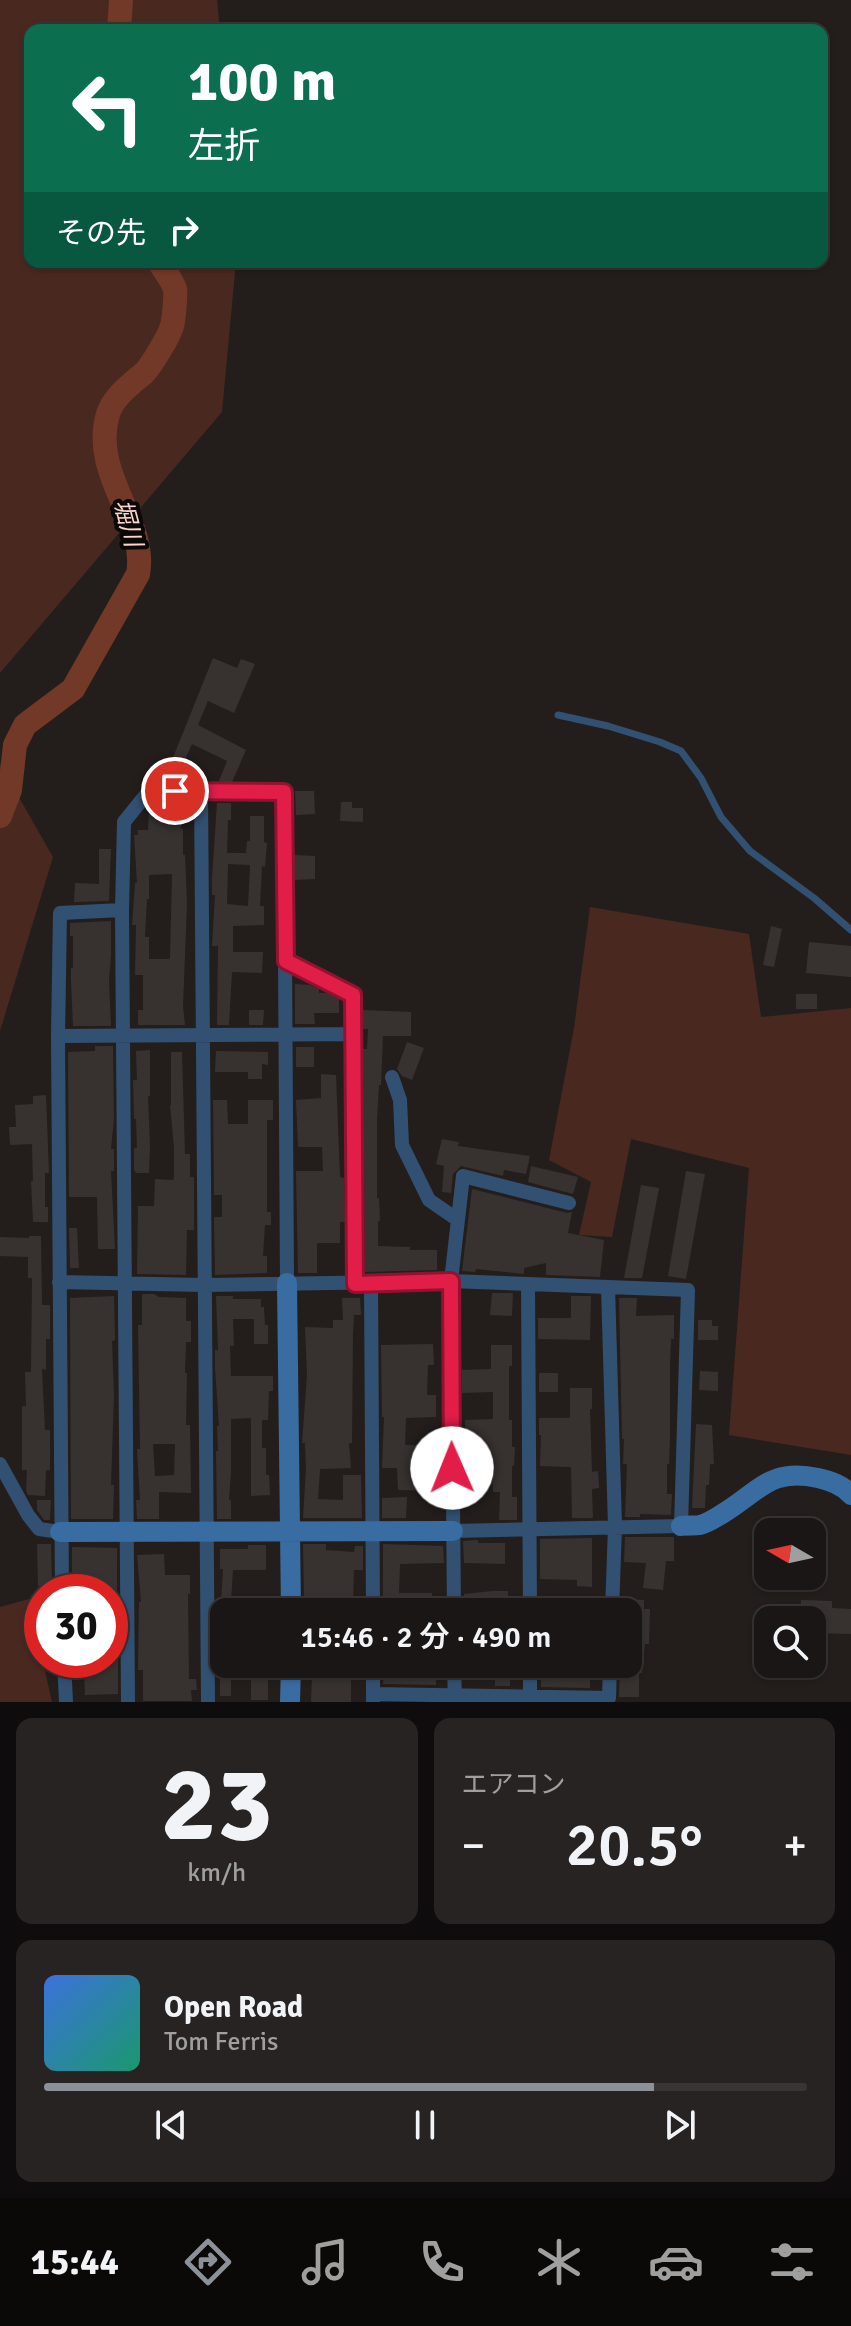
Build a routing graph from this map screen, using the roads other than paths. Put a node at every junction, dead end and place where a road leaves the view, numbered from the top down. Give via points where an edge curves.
1 (558, 715) dead end
2 (201, 790) junction
3 (122, 910) junction
4 (851, 930) edge
5 (286, 961) junction
6 (352, 1034) junction
7 (203, 1035) junction
8 (285, 1035) junction
9 (58, 1036) junction
10 (123, 1036) junction
11 (392, 1077) dead end
12 (569, 1203) dead end
13 (458, 1220) junction
14 (451, 1281) junction
15 (59, 1282) junction
16 (287, 1283) junction
17 (371, 1283) junction
18 (126, 1284) junction
19 (355, 1284) junction
20 (528, 1284) junction
21 (203, 1285) junction
22 (608, 1287) junction
23 (0, 1464) edge
24 (851, 1495) edge
25 (615, 1526) junction
26 (681, 1526) junction
27 (530, 1529) junction
28 (128, 1531) junction
29 (206, 1531) junction
30 (291, 1531) junction
31 (453, 1531) junction
32 (60, 1532) junction
33 (373, 1532) junction
34 (61, 1574) edge
35 (291, 1598) edge
36 (373, 1598) edge
37 (454, 1598) edge
38 (530, 1598) edge
39 (612, 1598) edge
40 (65, 1678) edge
41 (291, 1678) edge
42 (454, 1678) edge
43 (530, 1678) edge
44 (610, 1678) edge
45 (530, 1696) junction
46 (373, 1698) edge
47 (455, 1698) edge
48 (609, 1700) edge
49 (66, 1702) edge
50 (128, 1702) edge
51 (208, 1702) edge
52 (290, 1702) edge

1 - 4 lane via 681,751 721,817 750,851
2 - 3 street via 149,791 124,822
2 - 5 street via 284,792
2 - 7 street
3 - 9 street via 60,913
3 - 10 street
5 - 6 street via 353,995
5 - 8 street
6 - 8 street
6 - 19 street
7 - 8 street
7 - 10 street
7 - 21 street
8 - 16 street
9 - 10 street
9 - 15 street
10 - 18 street
11 - 13 street via 400,1100 402,1145 429,1200
12 - 13 street via 463,1176
13 - 14 street
14 - 17 street
14 - 20 street
14 - 31 street
15 - 18 street
15 - 32 street
16 - 19 street
16 - 21 street
16 - 30 street
17 - 19 street
17 - 33 street
18 - 21 street
18 - 28 street
20 - 22 street
20 - 27 street
21 - 29 street
22 - 25 street
22 - 26 street via 688,1290
23 - 32 street via 39,1529
24 - 26 street via 823,1479 782,1477 703,1524
25 - 26 street
25 - 27 street
25 - 39 street
27 - 31 street
27 - 38 street
28 - 29 street
28 - 32 street
28 - 50 street
29 - 30 street
29 - 51 street
30 - 33 street
30 - 35 street
31 - 33 street
31 - 37 street
32 - 34 street
33 - 36 street
40 - 49 street
41 - 52 street
42 - 47 street
43 - 45 street
44 - 48 street
45 - 47 street
45 - 48 street
46 - 47 street

